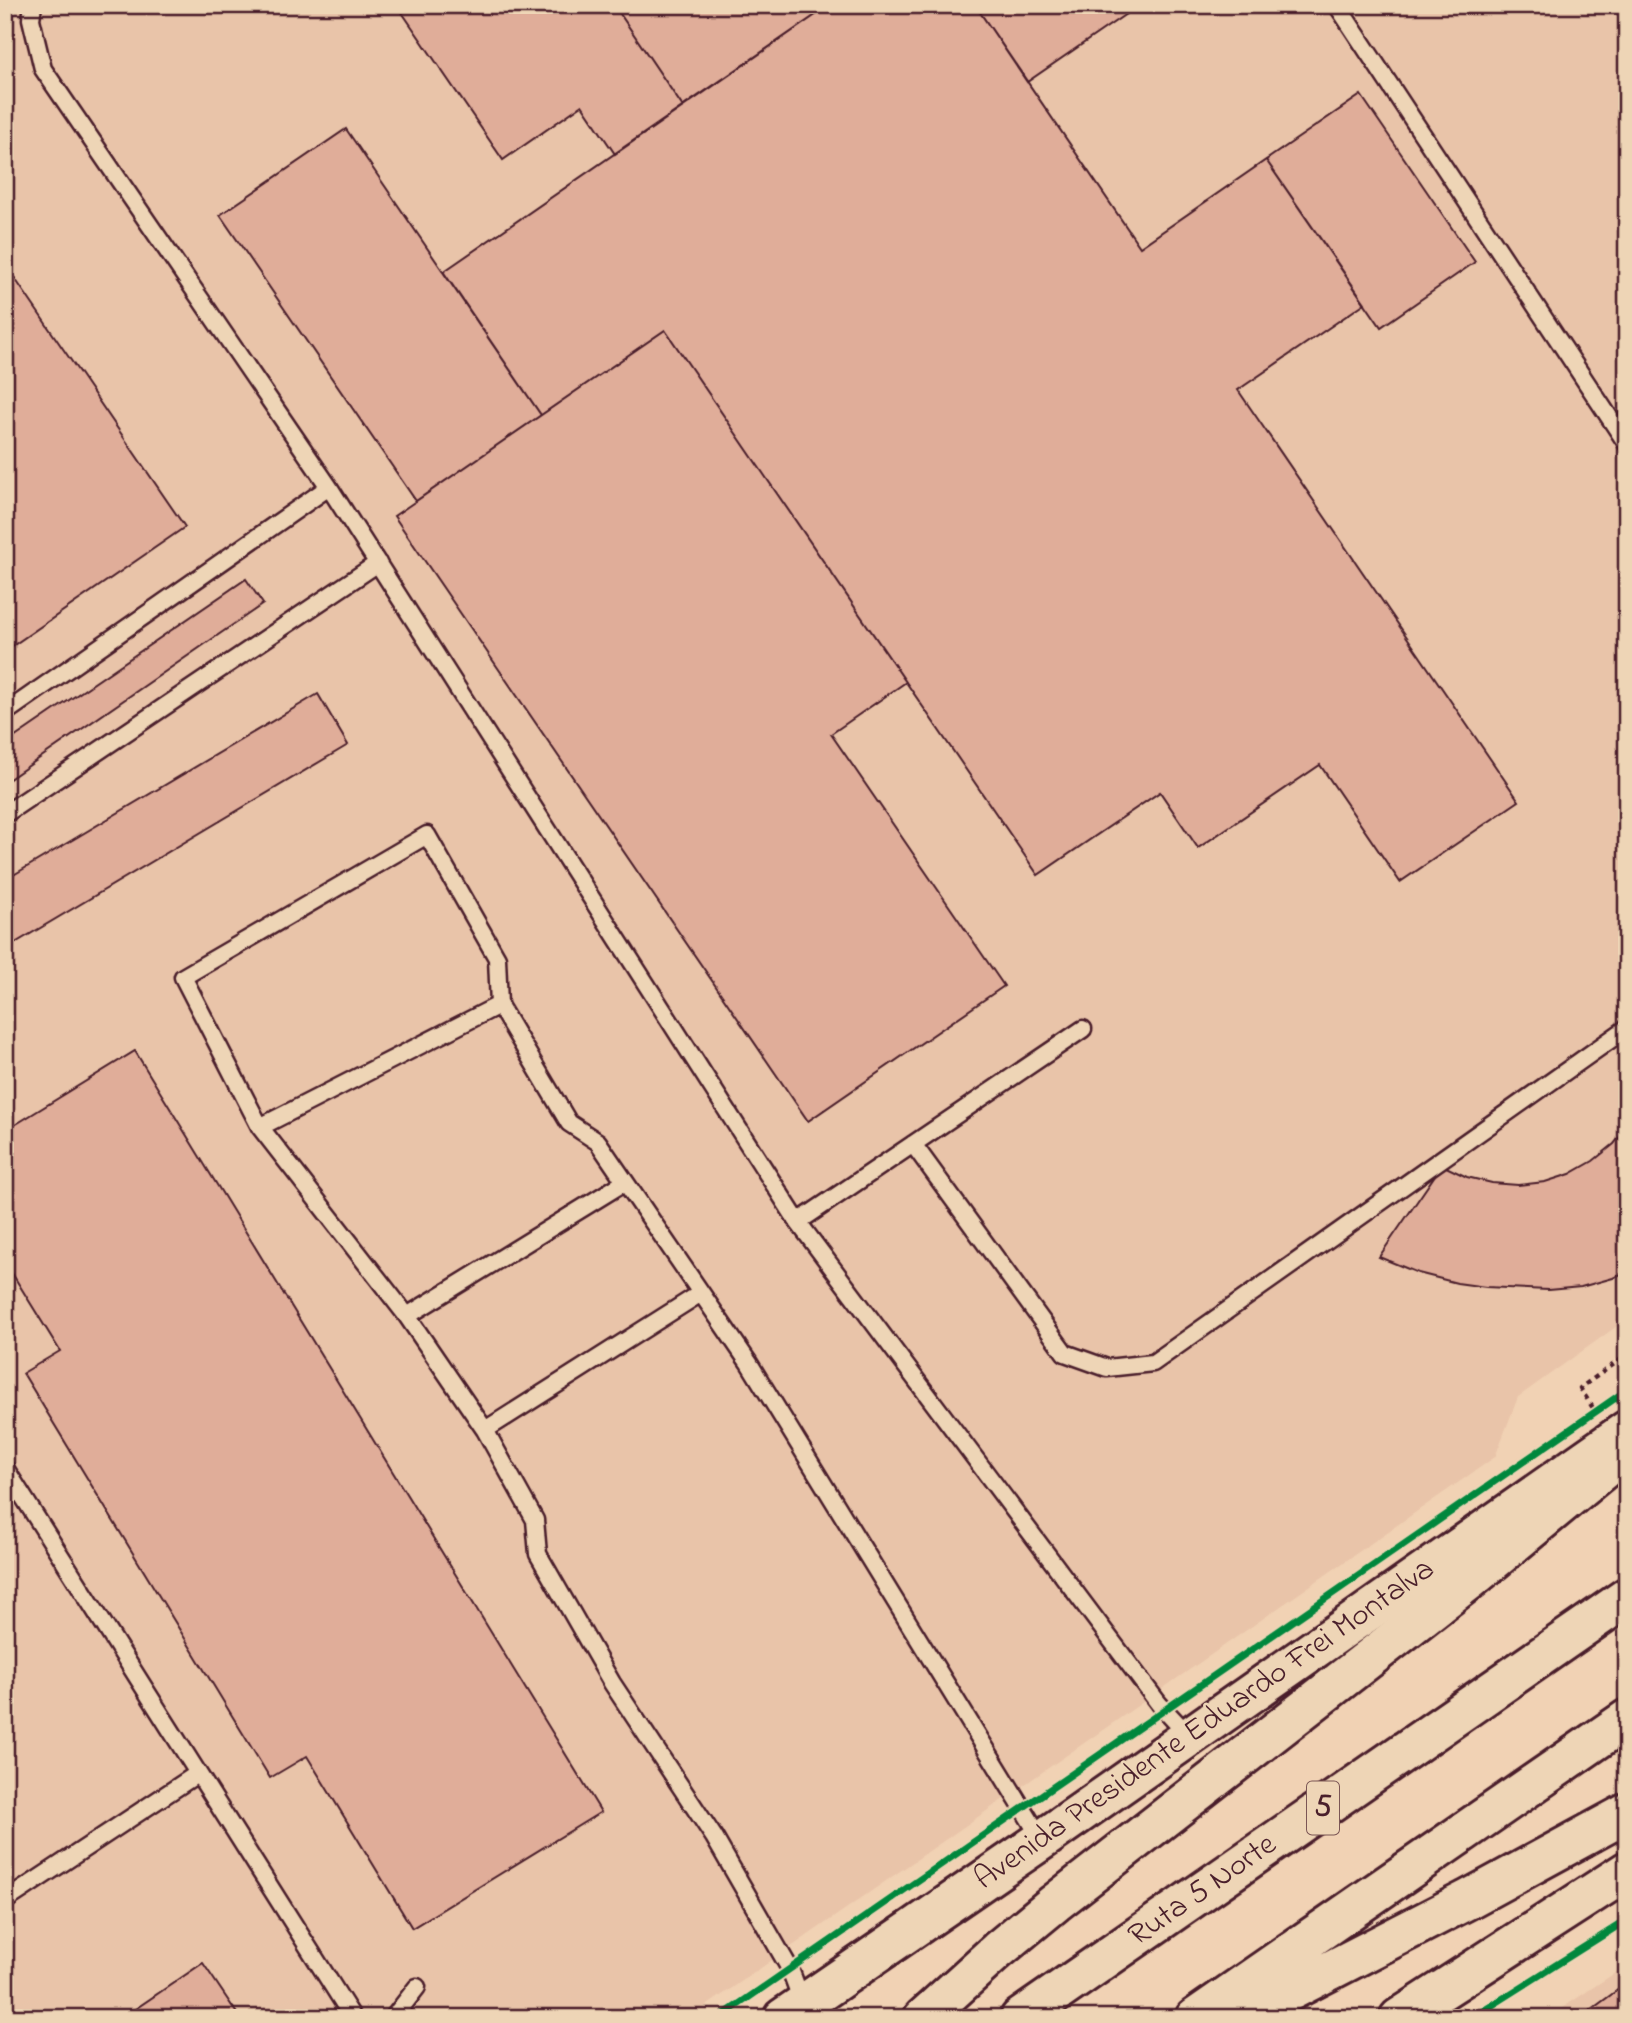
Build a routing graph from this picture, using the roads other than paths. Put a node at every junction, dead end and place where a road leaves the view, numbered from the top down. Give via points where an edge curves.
1 (33, 5) edge
2 (1337, 5) edge
3 (1627, 444) edge
4 (329, 487) junction
5 (378, 563) junction
6 (5, 713) edge
7 (5, 814) edge
8 (499, 1004) junction
9 (1627, 1028) edge
10 (1083, 1029) dead end
11 (260, 1127) junction
12 (913, 1144) junction
13 (625, 1182) junction
14 (798, 1222) junction
15 (701, 1293) junction
16 (407, 1316) junction
17 (1609, 1415) edge
18 (485, 1430) junction
19 (1627, 1450) edge
20 (5, 1468) edge
21 (1627, 1597) edge
22 (1627, 1719) edge
23 (1189, 1736) junction
24 (197, 1774) junction
25 (1627, 1813) edge
26 (1042, 1840) junction
27 (1627, 1871) edge
28 (5, 1901) edge
29 (417, 1987) dead end
30 (793, 2011) edge
31 (353, 2018) edge
32 (393, 2018) edge
33 (923, 2018) edge
34 (1020, 2018) edge
35 (1195, 2018) edge
36 (1238, 2018) edge
37 (1399, 2018) edge

1 - 4 lane via 31,19 43,69
2 - 3 lane
4 - 5 lane
4 - 6 lane
5 - 7 lane
5 - 14 lane
8 - 11 lane
8 - 11 lane via 497,958 427,835 183,977
8 - 13 lane via 569,1123 598,1142
9 - 12 lane via 1153,1363 1107,1368 1065,1353
10 - 12 lane
11 - 16 lane
12 - 14 lane
13 - 15 lane
13 - 16 lane
14 - 23 lane via 1159,1704
15 - 18 lane
15 - 26 lane via 749,1363
16 - 18 lane
17 - 23 main road, Avenida Presidente Eduardo Frei Montalva
18 - 30 lane via 535,1520 538,1554 612,1684 727,1859 790,1969
19 - 33 main road via 1460,1588 1055,1903
20 - 24 lane
21 - 34 main road, Ruta 5 Norte / 5
22 - 35 main road
23 - 26 main road, Avenida Presidente Eduardo Frei Montalva
24 - 28 lane
24 - 31 lane
25 - 36 main road
26 - 30 main road, Avenida Presidente Eduardo Frei Montalva
27 - 37 main road
29 - 32 lane

